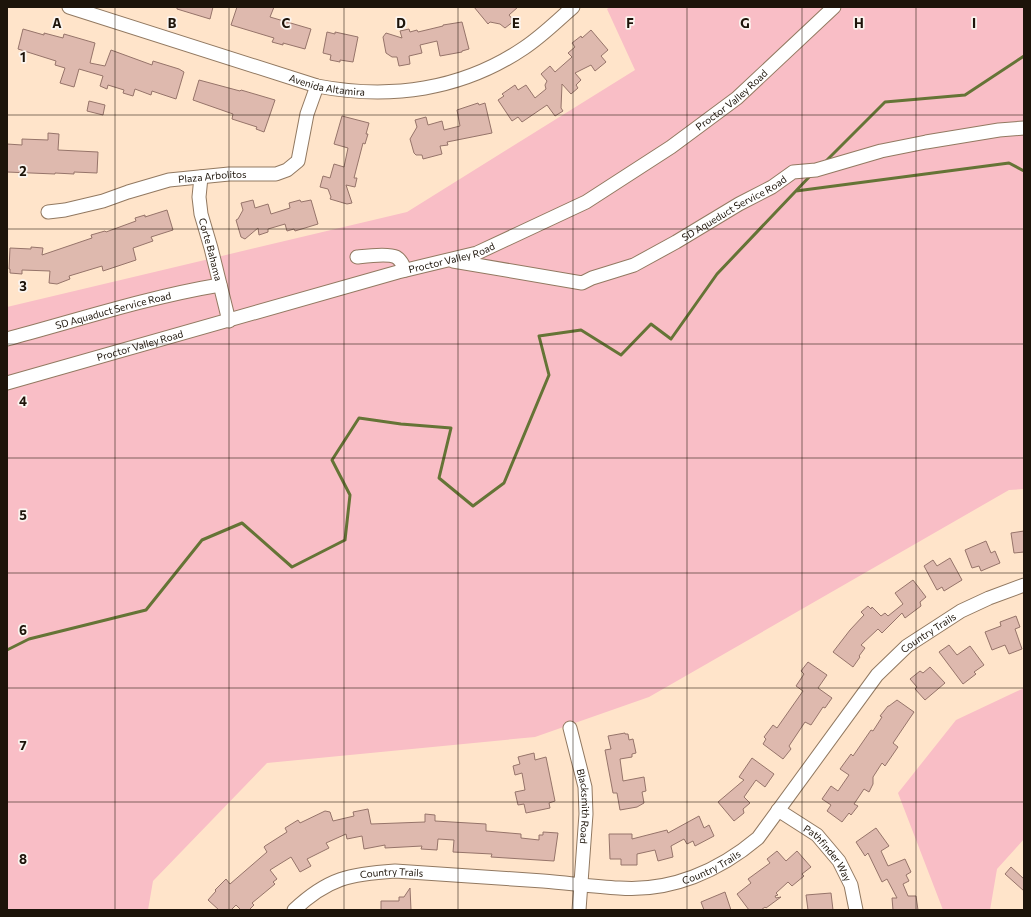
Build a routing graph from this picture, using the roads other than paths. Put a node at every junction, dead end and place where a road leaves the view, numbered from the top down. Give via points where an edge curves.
1 (69, 7) edge
2 (573, 7) edge
3 (834, 7) edge
4 (317, 86) junction
5 (1024, 128) edge
6 (200, 178) junction
7 (48, 212) dead end
8 (357, 257) dead end
9 (448, 260) junction
10 (405, 270) junction
11 (220, 285) junction
12 (229, 321) junction
13 (7, 339) edge
14 (7, 383) edge
15 (1024, 585) edge
16 (570, 728) dead end
17 (778, 810) junction
18 (582, 884) junction
19 (294, 910) edge
20 (579, 910) edge
21 (856, 910) edge

1 - 4 street, Avenida Altamira
2 - 4 street, Avenida Altamira via 541,36 511,56 486,69 446,83 387,92 352,92
3 - 9 street, Proctor Valley Road via 737,98 670,147 586,202 477,253
4 - 6 street, Plaza Arbolitos via 307,114 298,161 287,170 276,174 229,174
5 - 9 street, SD Aqueduct Service Road via 926,142 881,151 816,170 793,172 772,187 634,265 582,283
6 - 7 street, Plaza Arbolitos via 169,180 103,201
6 - 11 street, Corte Bahama via 201,214
8 - 10 street via 395,257
9 - 10 street, Proctor Valley Road
10 - 12 street, Proctor Valley Road
11 - 12 street, Corte Bahama
11 - 13 street, SD Aquaduct Service Road via 160,297
12 - 14 street, Proctor Valley Road
15 - 17 street, Country Trails via 961,611 907,646 877,675
16 - 18 street, Blacksmith Road via 585,787
17 - 18 street, Country Trails via 758,838 722,864 702,874 670,884 636,888
17 - 21 street, Pathfinder Way via 817,835 839,861 851,885
18 - 19 street, Country Trails via 395,871 373,872 333,882 310,896
18 - 20 street, Blacksmith Road

